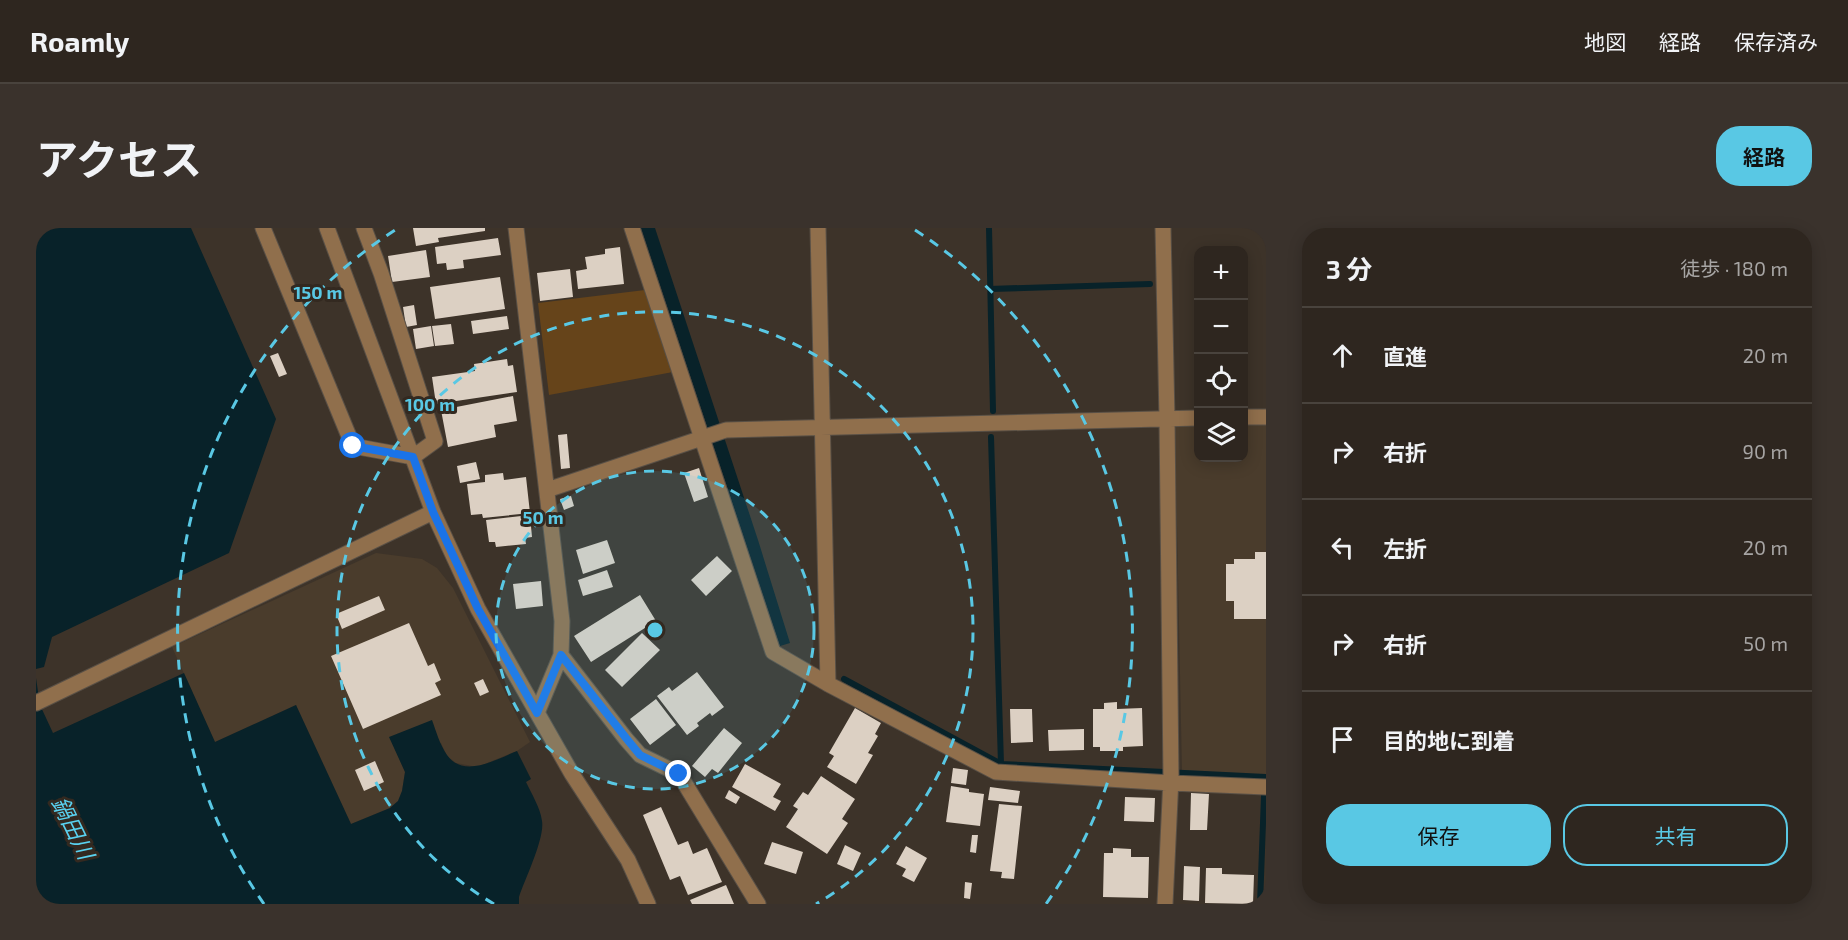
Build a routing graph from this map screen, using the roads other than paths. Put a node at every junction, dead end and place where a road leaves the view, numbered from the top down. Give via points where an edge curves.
1 (263, 228) edge
2 (327, 228) edge
3 (364, 228) edge
4 (516, 228) edge
5 (632, 228) edge
6 (818, 228) edge
7 (1163, 228) edge
8 (1248, 417) edge
9 (1266, 417) edge
10 (1194, 418) edge
11 (1167, 419) junction
12 (822, 428) junction
13 (704, 437) junction
14 (413, 457) junction
15 (547, 490) junction
16 (433, 512) junction
17 (561, 655) junction
18 (828, 684) junction
19 (41, 701) edge
20 (537, 713) junction
21 (1171, 775) junction
22 (1266, 787) edge
23 (648, 904) edge
24 (758, 904) edge
25 (1165, 904) edge

1 - 14 street via 353,446
2 - 14 street
3 - 14 street via 435,441
4 - 15 street
5 - 13 street
6 - 12 street
7 - 11 street
8 - 9 street
10 - 11 street
11 - 12 street
11 - 21 street
12 - 13 street via 726,430
12 - 18 street
13 - 15 street
13 - 18 street via 773,652
14 - 16 street
15 - 17 street via 562,621
16 - 19 street
16 - 20 street via 478,609
17 - 20 street
17 - 24 street via 640,755 679,774
18 - 21 street via 996,772
20 - 23 street via 628,860
21 - 22 street
21 - 25 street

